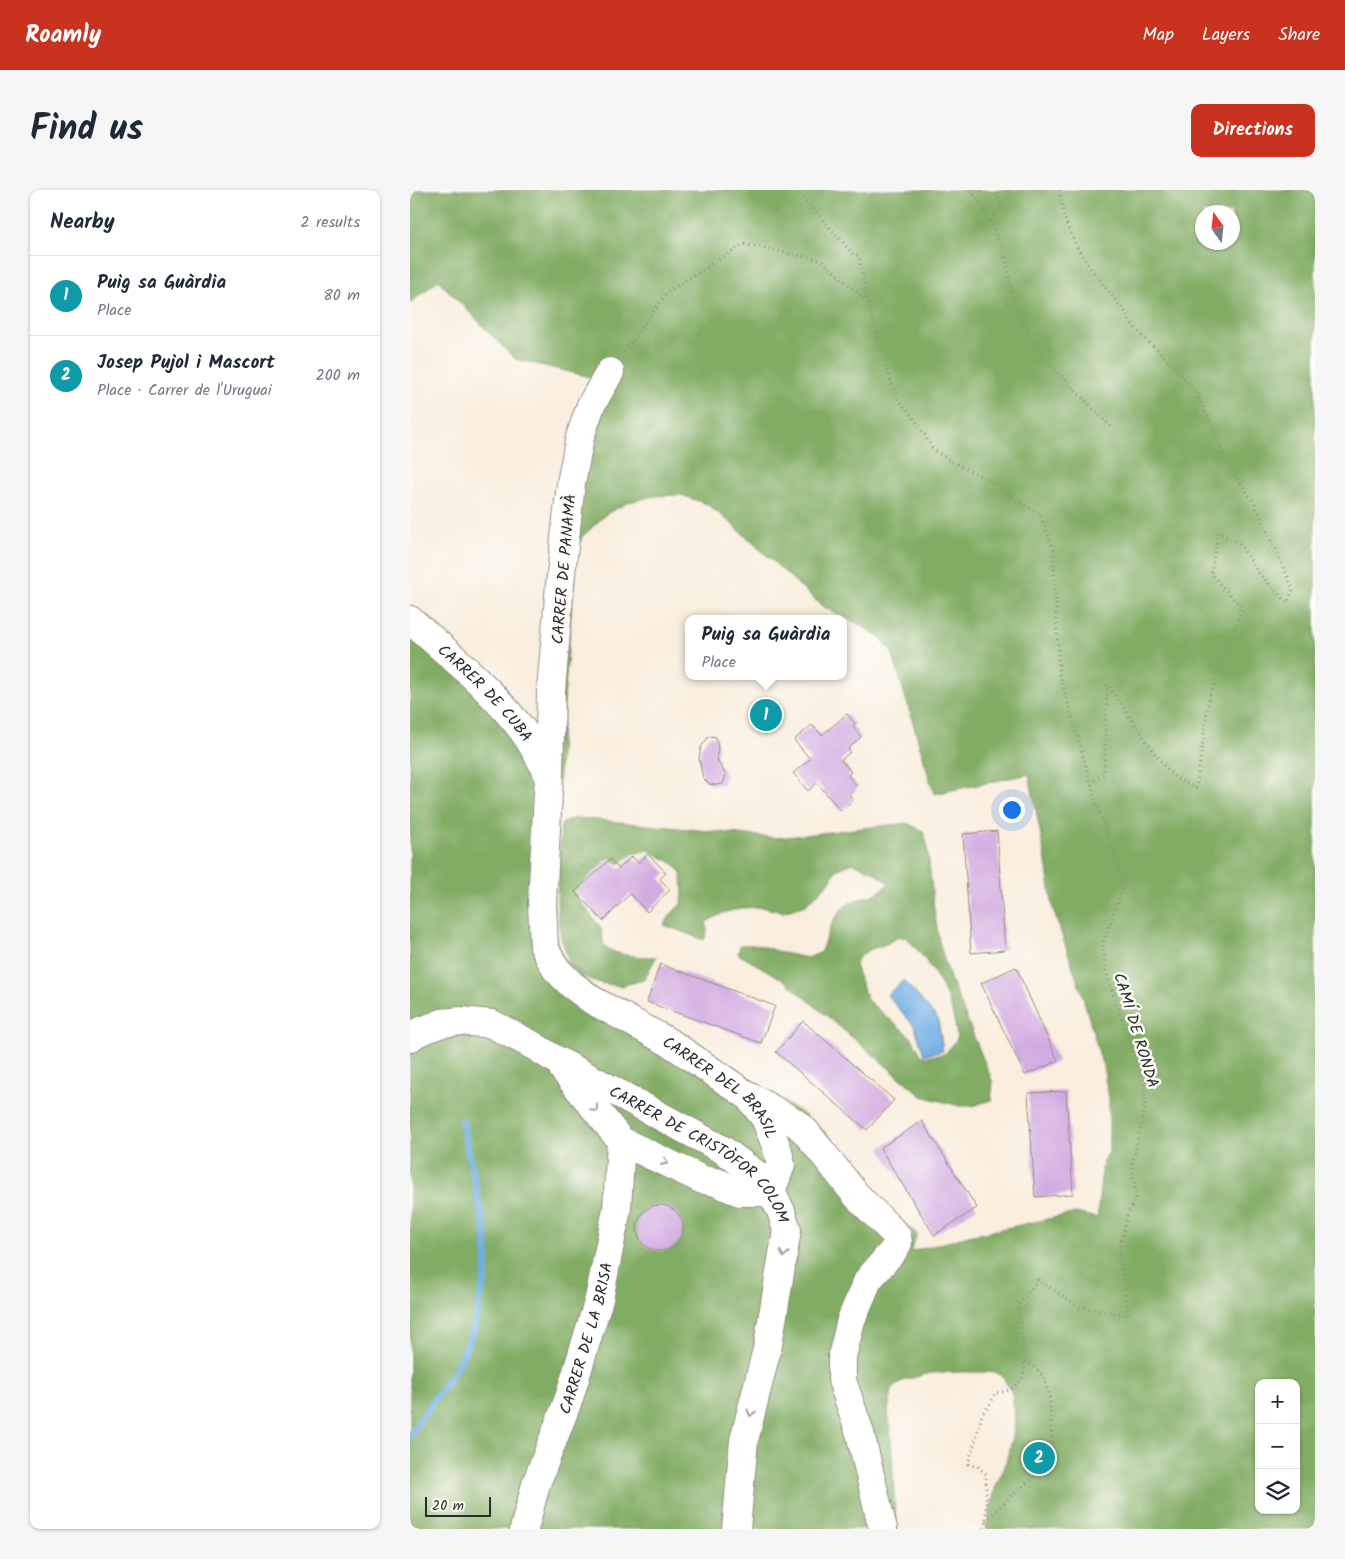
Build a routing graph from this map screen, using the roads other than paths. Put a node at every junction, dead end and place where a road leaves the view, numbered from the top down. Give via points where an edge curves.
1 (610, 372) road end
2 (410, 620) edge
3 (549, 775) junction
4 (410, 1038) edge
5 (553, 1058) junction
6 (748, 1096) junction
7 (621, 1141) junction
8 (771, 1192) junction
9 (524, 1529) edge
10 (736, 1529) edge
11 (883, 1529) edge

1 - 3 street, CARRER DE PANAMÀ via 591,406 573,468 551,691
2 - 3 street, CARRER DE CUBA via 467,670 517,723
3 - 6 street, CARRER DEL BRASIL via 542,903 544,947 556,969 592,1000 672,1044
4 - 5 street, CARRER DE CRISTÒFOR COLOM via 442,1023 492,1024
5 -> 7 street
5 - 8 street, CARRER DE CRISTÒFOR COLOM via 723,1150 756,1174
6 - 8 street, CARRER DEL BRASIL via 765,1118 778,1151 781,1166
6 - 11 street via 805,1131 857,1196 897,1236 898,1243 893,1251 868,1280 851,1320 842,1357 842,1380 860,1433
7 -> 8 street via 703,1180 740,1192
7 - 9 street, CARRER DE LA BRISA via 617,1209 599,1299 568,1398 536,1484
8 -> 10 street, CARRER DE CRISTÒFOR COLOM via 787,1230 768,1345 744,1440

